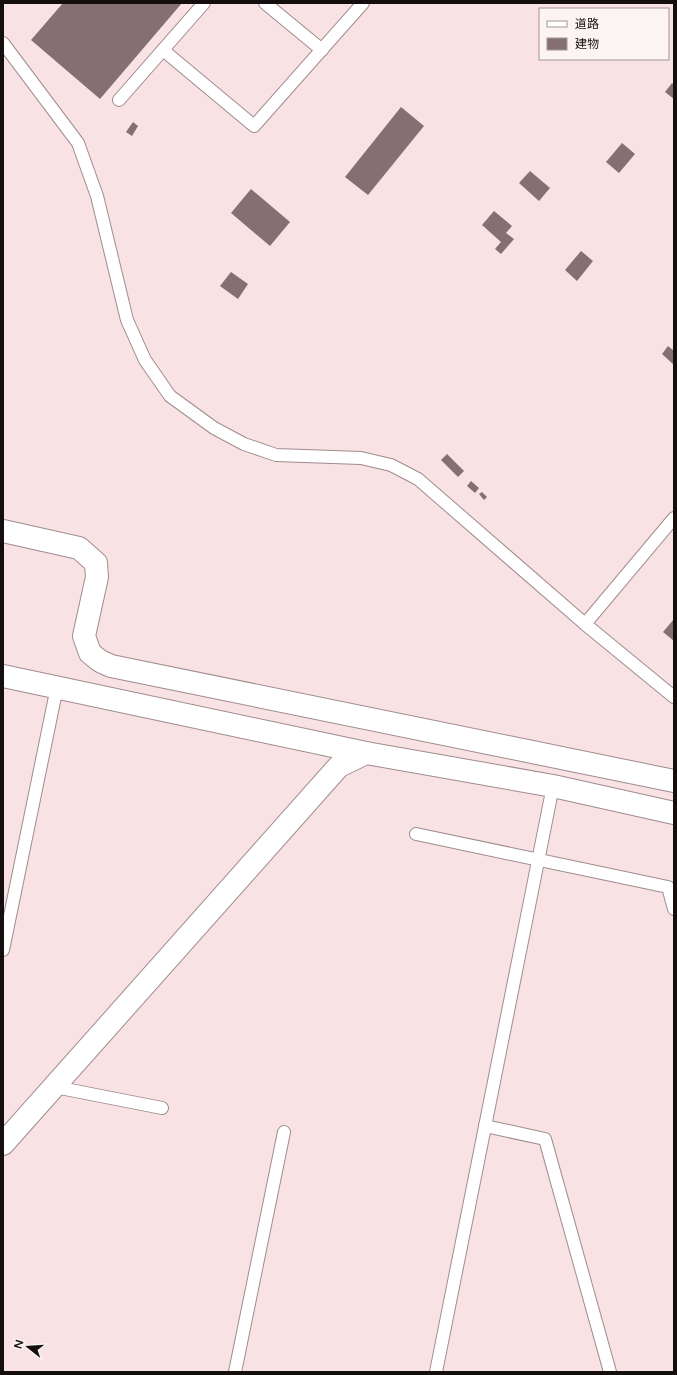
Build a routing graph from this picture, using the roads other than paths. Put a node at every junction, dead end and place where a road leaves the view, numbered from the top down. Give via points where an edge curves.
1 (204, 3) edge
2 (265, 3) edge
3 (363, 3) edge
4 (3, 43) edge
5 (162, 50) junction
6 (322, 50) junction
7 (119, 100) dead end
8 (674, 518) edge
9 (3, 531) edge
10 (585, 624) junction
11 (3, 676) edge
12 (57, 687) junction
13 (674, 697) edge
14 (366, 753) junction
15 (674, 781) edge
16 (553, 786) junction
17 (674, 813) edge
18 (416, 834) dead end
19 (539, 860) junction
20 (674, 909) edge
21 (3, 950) edge
22 (55, 1087) junction
23 (162, 1108) dead end
24 (485, 1126) junction
25 (284, 1132) dead end
26 (3, 1144) edge
27 (235, 1372) edge
28 (436, 1372) edge
29 (610, 1372) edge

1 - 5 lane
2 - 6 lane
3 - 6 lane
4 - 10 lane via 78,143 97,196 127,320 146,360 170,396 214,428 250,446 276,455 361,458 391,465 418,479
5 - 6 lane via 254,126
5 - 7 lane
8 - 10 lane
9 - 15 street via 79,548 96,564 97,577 84,636 90,653 111,666
10 - 13 lane
11 - 12 street
12 - 14 street
12 - 21 lane
14 - 16 street
14 - 22 street via 339,766
16 - 17 street
16 - 19 lane
18 - 19 lane
19 - 20 lane via 668,887
19 - 24 lane
22 - 23 lane
22 - 26 street
24 - 28 lane
24 - 29 lane via 545,1138
25 - 27 lane

